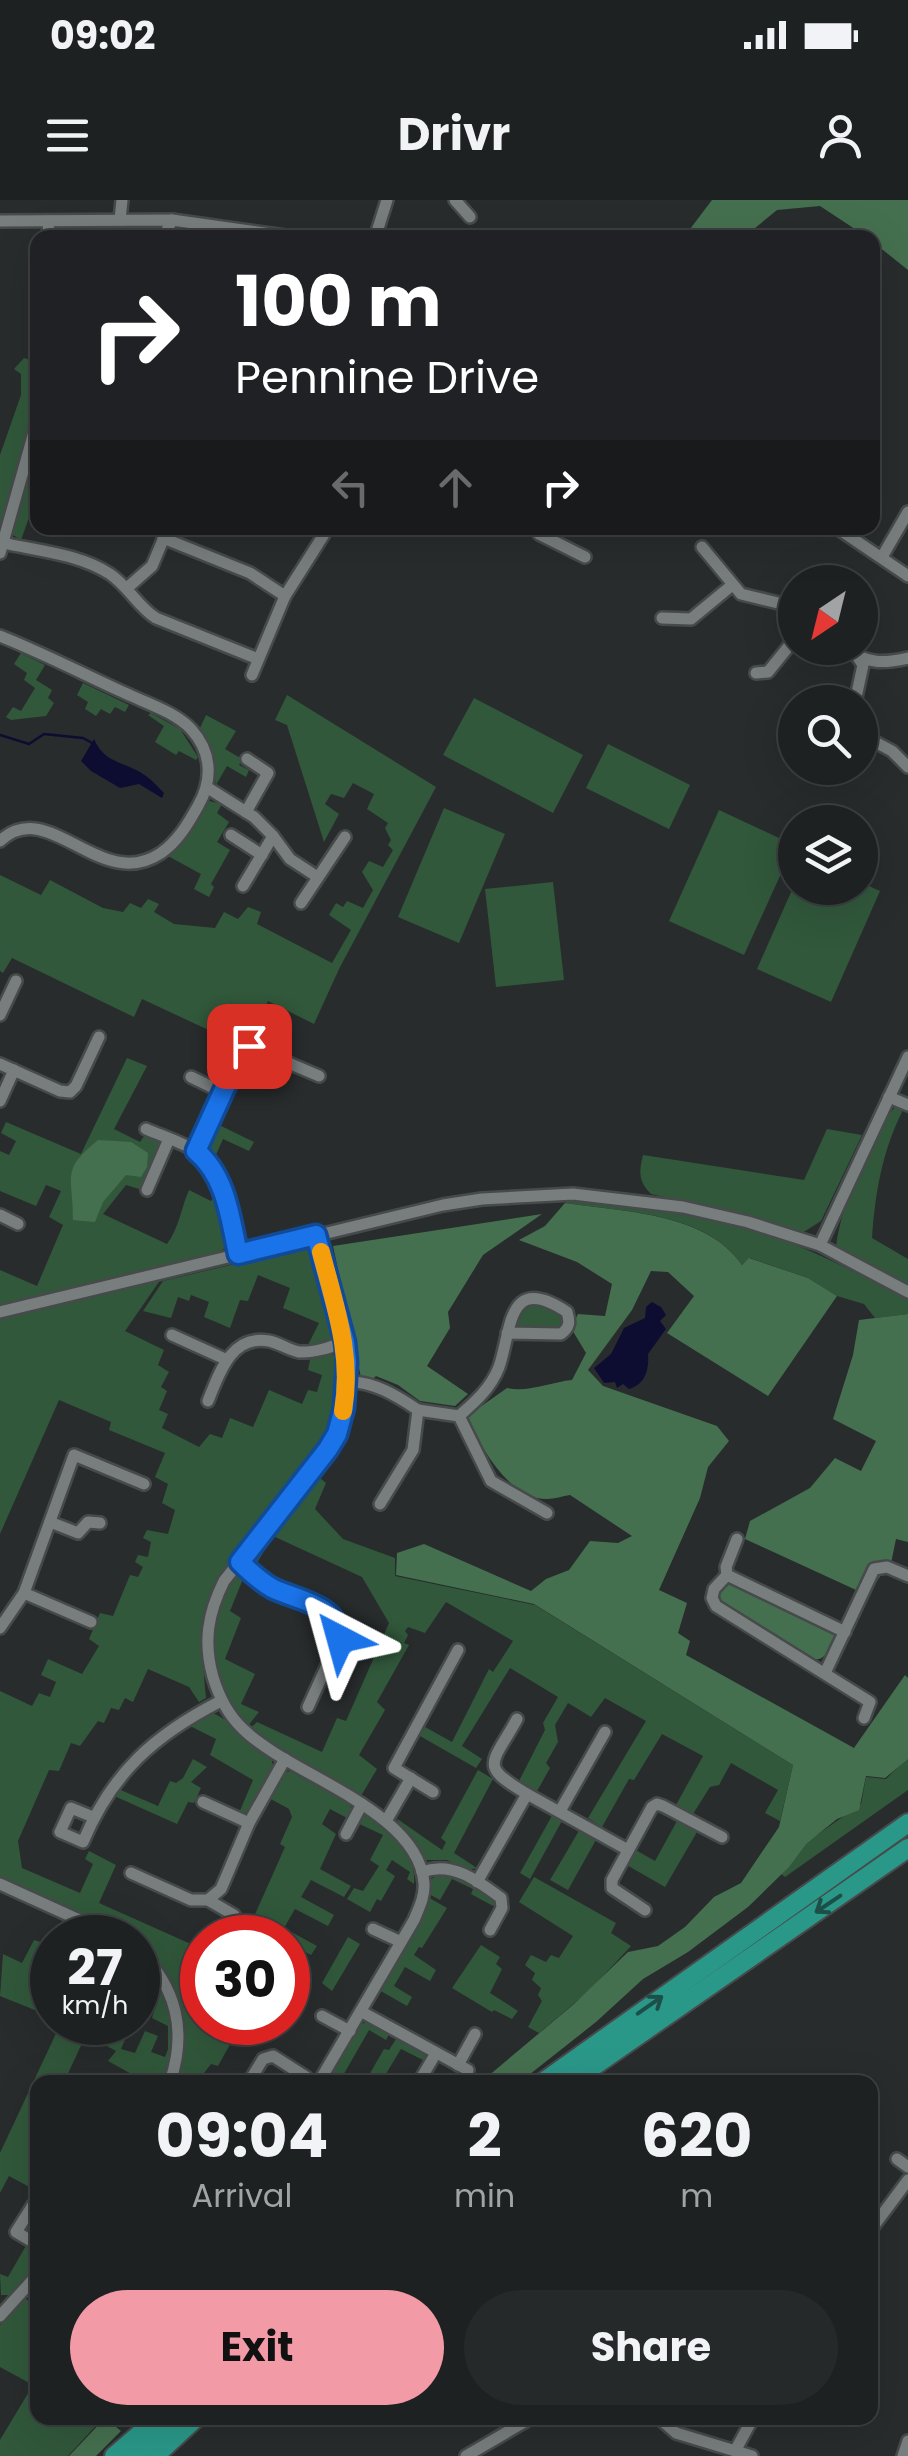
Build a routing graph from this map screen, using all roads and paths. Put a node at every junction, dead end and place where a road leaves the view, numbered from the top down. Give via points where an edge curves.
1 (122, 200) edge
2 (387, 200) edge
3 (455, 200) edge
4 (470, 217) dead end
5 (48, 220) junction
6 (120, 220) junction
7 (172, 220) junction
8 (0, 221) edge
9 (48, 230) edge
10 (167, 230) edge
11 (243, 230) edge
12 (378, 230) edge
13 (30, 447) edge
14 (908, 512) edge
15 (165, 535) edge
16 (170, 535) edge
17 (324, 535) edge
18 (541, 535) edge
19 (848, 535) edge
20 (702, 547) dead end
21 (2, 548) edge
22 (585, 556) dead end
23 (882, 557) junction
24 (908, 576) edge
25 (731, 586) junction
26 (127, 588) junction
27 (285, 596) junction
28 (778, 605) edge
29 (662, 618) dead end
30 (692, 619) junction
31 (691, 633) dead end
32 (0, 636) edge
33 (908, 658) edge
34 (258, 659) junction
35 (778, 660) edge
36 (878, 662) edge
37 (756, 673) dead end
38 (252, 675) dead end
39 (878, 743) edge
40 (905, 757) edge
41 (248, 759) dead end
42 (208, 788) junction
43 (246, 812) junction
44 (231, 835) dead end
45 (274, 836) junction
46 (344, 837) dead end
47 (0, 841) edge
48 (262, 855) junction
49 (316, 876) junction
50 (243, 886) dead end
51 (301, 903) dead end
52 (16, 981) dead end
53 (0, 1015) edge
54 (99, 1037) dead end
55 (908, 1057) edge
56 (0, 1064) edge
57 (14, 1070) junction
58 (319, 1076) dead end
59 (190, 1077) dead end
60 (222, 1092) junction
61 (889, 1097) junction
62 (0, 1101) edge
63 (908, 1105) edge
64 (146, 1129) dead end
65 (169, 1140) junction
66 (196, 1151) junction
67 (147, 1190) dead end
68 (0, 1215) edge
69 (18, 1224) dead end
70 (316, 1235) junction
71 (820, 1245) junction
72 (238, 1254) junction
73 (908, 1292) edge
74 (0, 1312) edge
75 (507, 1333) junction
76 (172, 1335) dead end
77 (345, 1342) junction
78 (225, 1358) junction
79 (347, 1382) junction
80 (208, 1401) dead end
81 (418, 1410) junction
82 (459, 1416) junction
83 (144, 1484) dead end
84 (380, 1504) dead end
85 (546, 1513) dead end
86 (50, 1522) junction
87 (100, 1523) dead end
88 (738, 1539) dead end
89 (240, 1562) junction
90 (727, 1575) junction
91 (908, 1576) edge
92 (24, 1593) junction
93 (91, 1622) dead end
94 (0, 1628) edge
95 (844, 1632) junction
96 (458, 1650) dead end
97 (825, 1672) junction
98 (222, 1701) junction
99 (308, 1707) dead end
100 (864, 1718) dead end
101 (517, 1719) dead end
102 (605, 1732) dead end
103 (285, 1759) junction
104 (411, 1778) junction
105 (433, 1792) dead end
106 (527, 1794) junction
107 (203, 1802) dead end
108 (362, 1804) junction
109 (560, 1811) junction
110 (94, 1818) dead end
111 (386, 1821) junction
112 (249, 1823) junction
113 (908, 1823) edge
114 (346, 1834) dead end
115 (722, 1837) dead end
116 (908, 1848) edge
117 (628, 1850) junction
118 (422, 1872) junction
119 (130, 1873) dead end
120 (477, 1882) junction
121 (0, 1884) edge
122 (208, 1900) junction
123 (645, 1910) dead end
124 (68, 1915) edge
125 (234, 1915) dead end
126 (372, 1930) dead end
127 (490, 1930) dead end
128 (401, 1942) junction
129 (160, 1977) edge
130 (362, 2012) junction
131 (322, 2016) dead end
132 (350, 2031) junction
133 (475, 2034) dead end
134 (436, 2053) junction
135 (173, 2075) edge
136 (255, 2075) edge
137 (304, 2075) edge
138 (323, 2075) edge
139 (423, 2075) edge
140 (553, 2075) edge
141 (581, 2075) edge
142 (908, 2180) edge
143 (30, 2209) edge
144 (878, 2220) edge
145 (30, 2240) edge
146 (30, 2283) edge
147 (0, 2316) edge
148 (150, 2425) edge
149 (166, 2425) edge
150 (189, 2425) edge
151 (199, 2425) edge
152 (519, 2425) edge
153 (667, 2425) edge
154 (749, 2425) edge
155 (908, 2441) edge
156 (736, 2451) junction
157 (114, 2456) edge
158 (133, 2456) edge
159 (156, 2456) edge
160 (168, 2456) edge
161 (466, 2456) edge
162 (752, 2456) edge
163 (903, 2456) edge

1 - 6 street
2 - 12 street
3 - 4 street
5 - 6 street
5 - 8 street
5 - 9 street
6 - 7 street
7 - 10 street
7 - 11 street
13 - 21 street
14 - 23 street
15 - 26 street via 152,566
16 - 27 street
17 - 27 street
18 - 22 street
19 - 23 street
20 - 25 street
21 - 26 street via 84,560
23 - 24 street
25 - 28 street
25 - 30 street
26 - 34 street via 156,618
27 - 34 street
29 - 30 street
30 - 31 street
32 - 42 street via 175,717 208,759
33 - 36 street
34 - 38 street
35 - 37 street via 768,672
39 - 40 street
41 - 43 street via 268,773
42 - 43 street
42 - 47 street via 179,838 145,860 97,858 32,827 10,831
43 - 45 street
44 - 48 street
45 - 48 street
45 - 49 street via 290,859
46 - 49 street
48 - 50 street
49 - 51 street
52 - 53 street
54 - 57 street via 70,1092
55 - 61 street
56 - 57 street
57 - 62 street
58 - 60 street via 249,1046
59 - 60 street
60 - 66 street
61 - 63 street
61 - 71 street
64 - 65 street
65 - 66 street
65 - 67 street
66 - 72 street via 219,1177
68 - 69 street
70 - 71 street via 443,1205 573,1194 684,1206
70 - 72 street
70 - 77 street
71 - 73 street
72 - 74 street
75 - 75 street via 513,1309 535,1298 566,1312 570,1321 562,1334
75 - 82 street via 491,1383
76 - 78 street
77 - 78 street via 297,1352 257,1341
77 - 79 street
78 - 80 street
79 - 81 street via 370,1383
79 - 89 street via 337,1434
81 - 82 street
81 - 84 street via 413,1450
82 - 85 street via 491,1481
83 - 86 street via 74,1455
86 - 87 street via 78,1533 88,1522
86 - 92 street
88 - 90 street
89 - 98 street via 214,1601 208,1626 207,1653
89 - 99 street via 272,1587 322,1608 339,1628
90 - 95 street
90 - 97 street via 714,1589 716,1606
91 - 95 street via 887,1567 874,1570
92 - 93 street
92 - 94 street
95 - 97 street
96 - 104 street via 394,1768
97 - 100 street via 870,1702
98 - 103 street via 244,1732
98 - 110 street via 138,1757
101 - 106 street via 493,1768
102 - 109 street
103 - 108 street
103 - 112 street
104 - 105 street
104 - 111 street
106 - 109 street
106 - 120 street
107 - 112 street
108 - 111 street
108 - 114 street
109 - 117 street
111 - 118 street
112 - 122 street via 221,1888
140 -> 113 highway
115 - 117 street via 657,1804
116 -> 141 highway
117 - 123 street via 612,1888
118 - 120 street via 450,1867
118 - 128 street via 422,1899
119 - 122 street via 192,1900
120 - 127 street via 501,1898
121 - 124 street
122 - 125 street
126 - 128 street
128 - 130 street
129 - 135 street via 178,2016
130 - 132 street
130 - 134 street
131 - 132 street
132 - 138 street
133 - 134 street via 463,2067
134 - 139 street
136 - 137 street via 267,2056
142 - 144 street
143 - 145 street via 16,2232
146 - 147 street
148 - 157 highway
149 - 158 highway
150 - 159 highway
151 - 160 highway
152 - 161 street
153 - 156 street
154 - 156 street
155 - 163 street
156 - 162 street

